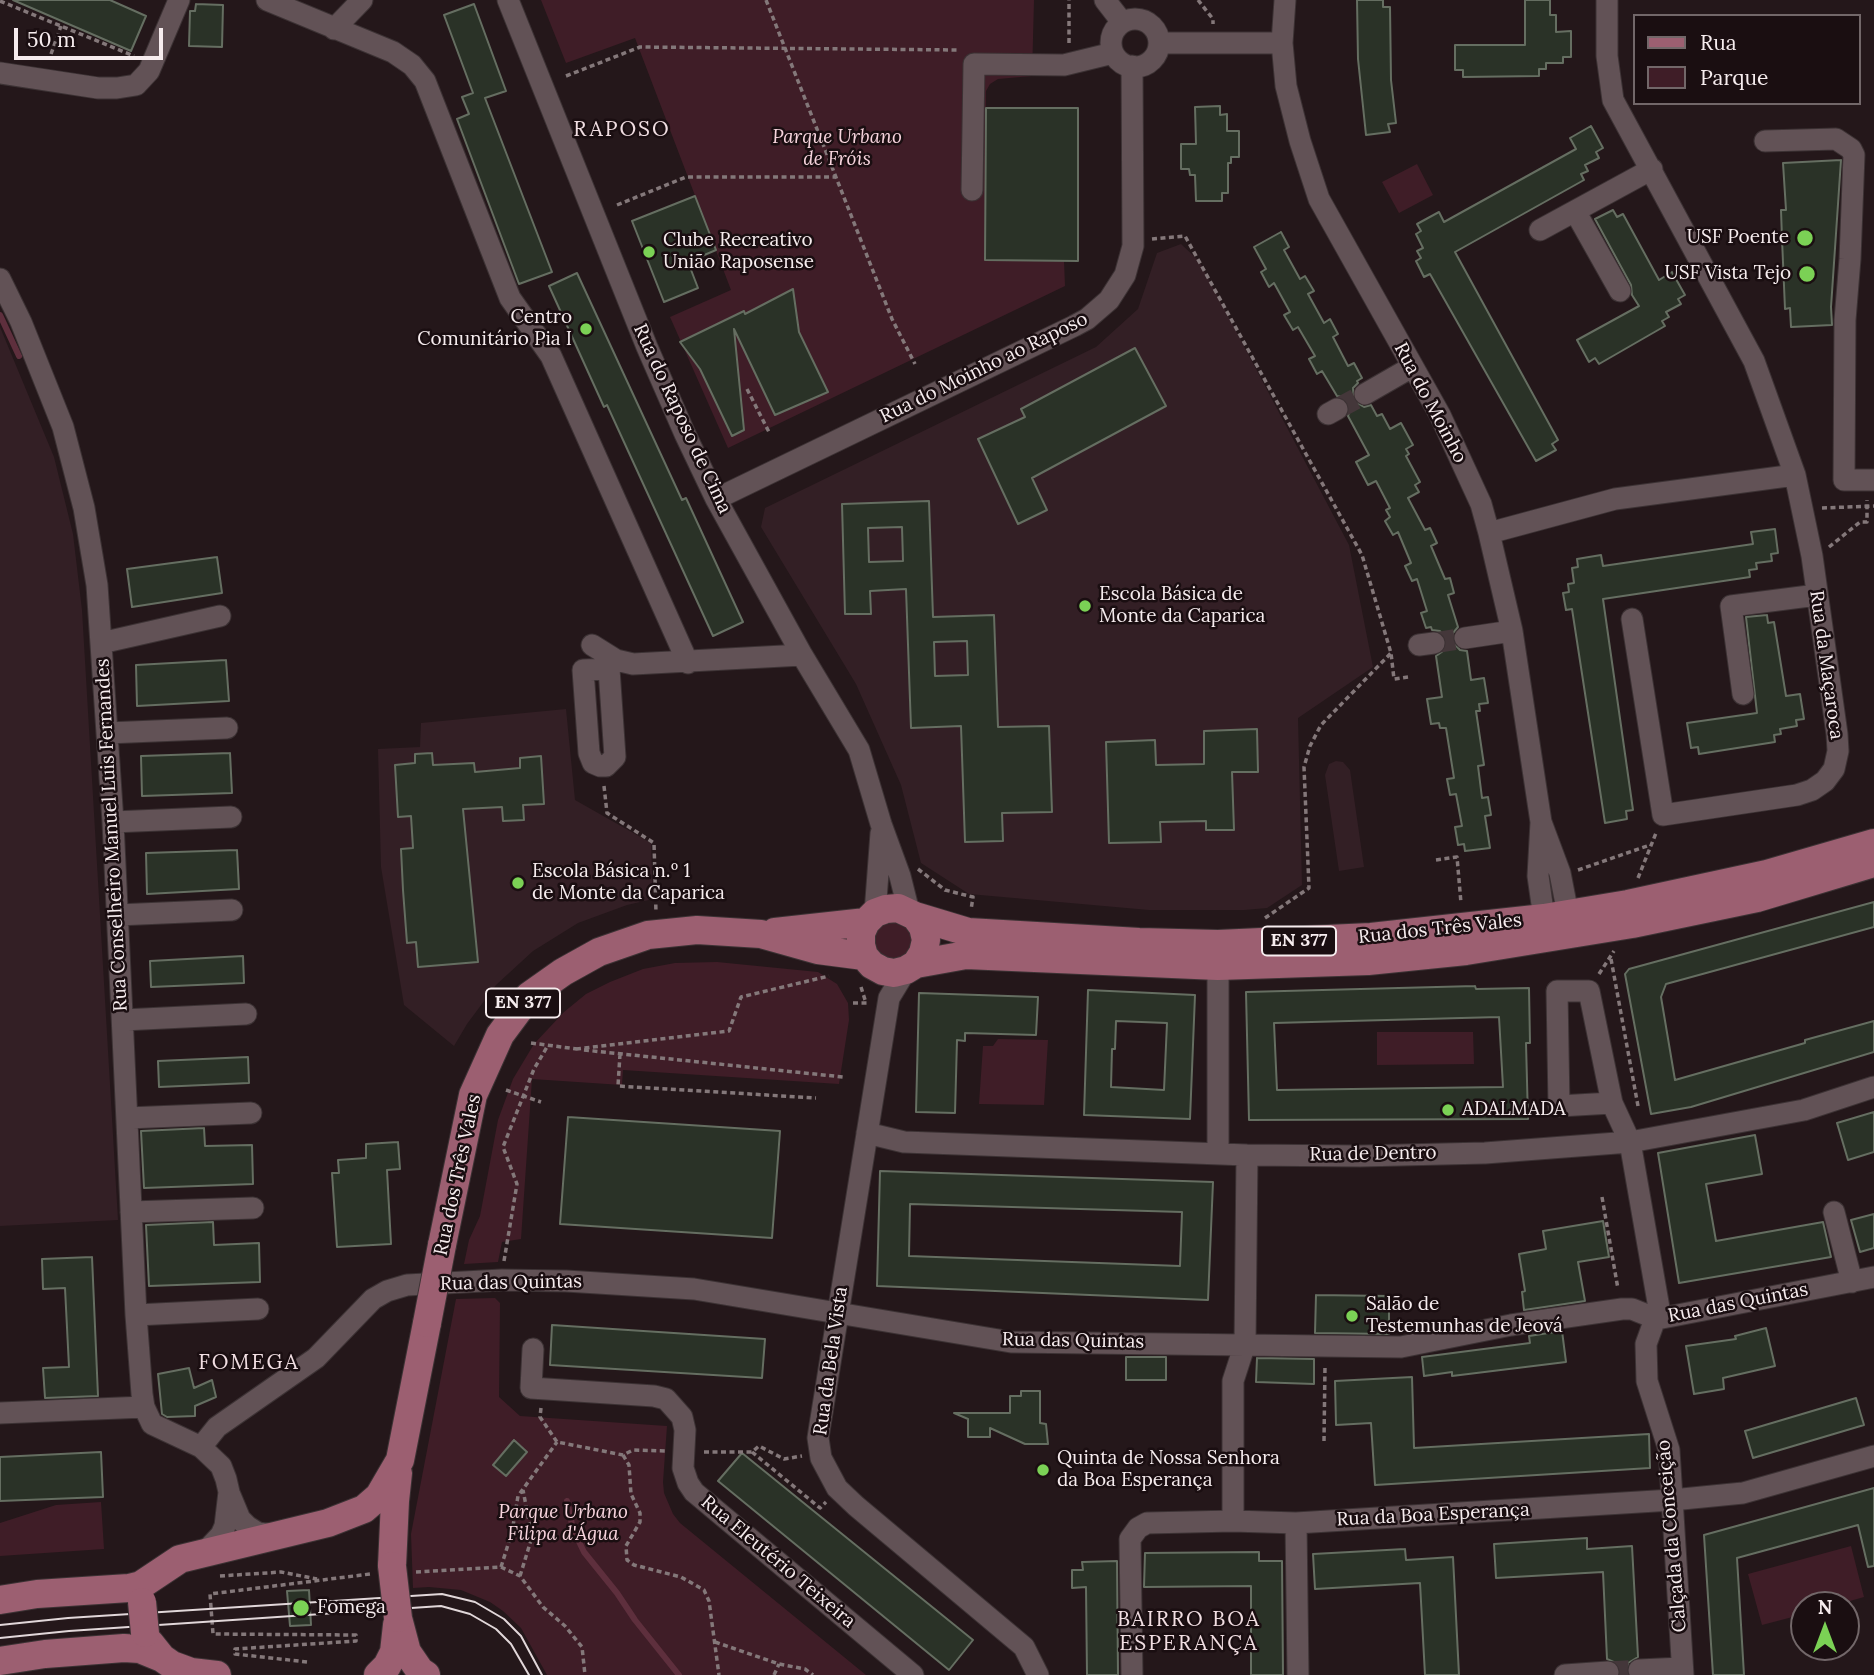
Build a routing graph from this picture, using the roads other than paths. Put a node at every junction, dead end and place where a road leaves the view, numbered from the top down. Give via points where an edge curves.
1 (179, 0) edge
2 (267, 0) edge
3 (362, 0) edge
4 (508, 0) edge
5 (1105, 0) edge
6 (1284, 0) edge
7 (1607, 0) edge
8 (1122, 22) junction
9 (334, 29) junction
10 (1159, 43) junction
11 (1282, 43) junction
12 (1113, 53) junction
13 (1132, 66) junction
14 (0, 73) edge
15 (1765, 141) dead end
16 (1652, 169) junction
17 (972, 190) dead end
18 (1575, 211) junction
19 (1540, 230) dead end
20 (0, 279) edge
21 (1620, 291) dead end
22 (1412, 367) junction
23 (1364, 394) tunnel mouth
24 (1795, 475) junction
25 (1871, 480) edge
26 (716, 499) junction
27 (1489, 533) junction
28 (1816, 595) junction
29 (220, 616) dead end
30 (1632, 619) dead end
31 (1512, 631) junction
32 (1465, 638) tunnel mouth
33 (101, 643) junction
34 (592, 645) dead end
35 (802, 655) junction
36 (688, 663) junction
37 (612, 664) junction
38 (1743, 694) dead end
39 (227, 728) dead end
40 (107, 733) junction
41 (603, 766) road end
42 (231, 817) dead end
43 (113, 822) junction
44 (1541, 822) junction
45 (881, 824) junction
46 (1874, 843) edge
47 (1874, 863) edge
48 (232, 910) dead end
49 (912, 914) junction
50 (117, 915) junction
51 (871, 917) junction
52 (1557, 923) junction
53 (761, 934) junction
54 (1218, 966) junction
55 (911, 967) junction
56 (865, 968) junction
57 (889, 998) junction
58 (246, 1014) dead end
59 (123, 1020) junction
60 (1874, 1087) edge
61 (1612, 1103) junction
62 (251, 1113) dead end
63 (127, 1118) junction
64 (867, 1133) junction
65 (1636, 1141) junction
66 (1218, 1154) junction
67 (1247, 1155) junction
68 (253, 1208) dead end
69 (131, 1212) junction
70 (1835, 1212) dead end
71 (1874, 1277) edge
72 (1852, 1282) junction
73 (258, 1309) dead end
74 (838, 1312) junction
75 (136, 1315) junction
76 (1657, 1319) junction
77 (1245, 1344) junction
78 (533, 1349) dead end
79 (144, 1407) junction
80 (0, 1413) edge
81 (201, 1447) junction
82 (1874, 1457) edge
83 (400, 1460) junction
84 (229, 1492) junction
85 (1672, 1500) junction
86 (1233, 1521) junction
87 (328, 1523) junction
88 (1296, 1523) junction
89 (276, 1535) junction
90 (212, 1564) junction
91 (393, 1566) junction
92 (158, 1573) junction
93 (0, 1600) edge
94 (398, 1618) junction
95 (162, 1658) junction
96 (0, 1661) edge
97 (1639, 1670) dead end
98 (1683, 1671) edge
99 (1030, 1672) edge
100 (1608, 1672) dead end
101 (217, 1675) edge
102 (378, 1675) edge
103 (426, 1675) edge
104 (913, 1675) edge
105 (1132, 1675) edge
106 (1298, 1675) edge
107 (1565, 1675) edge

1 - 14 street via 149,71 136,85 98,88
2 - 9 street
3 - 9 street
4 - 26 street, Rua do Raposo de Cima via 665,391
5 - 8 street
6 - 11 street, Rua do Moinho
7 - 16 street, Rua da Maçaroca via 1613,100
8 - 10 street via 1138,19 1149,23
8 - 12 street via 1111,37
9 - 36 street via 403,57 425,81 510,298 551,356
10 - 11 street
10 - 13 street via 1152,60
11 - 22 street, Rua do Moinho via 1288,100 1318,199
12 - 13 street
12 - 17 street via 1064,65 974,64
13 - 26 street, Rua do Moinho ao Raposo via 1133,241 1118,288 1098,310
15 - 25 street via 1836,139 1854,155 1845,320 1844,480
16 - 18 street
16 - 24 street, Rua da Maçaroca via 1754,361
18 - 19 street
18 - 21 street
20 - 33 street, Rua Conselheiro Manuel Luis Fernandes via 63,427 97,585
22 - 23 street
22 - 27 street, Rua do Moinho via 1446,426
24 - 27 street via 1615,499
24 - 28 street, Rua da Maçaroca
26 - 35 street, Rua do Raposo de Cima
27 - 31 street, Rua do Moinho
28 - 30 street, Rua da Maçaroca via 1838,751 1825,782 1797,795 1663,815
28 - 38 street via 1731,606
29 - 33 street
31 - 32 street
31 - 44 street, Rua do Moinho
33 - 40 street, Rua Conselheiro Manuel Luis Fernandes
34 - 37 street
35 - 36 street
35 - 45 street, Rua do Raposo de Cima via 859,750
36 - 37 street
37 - 41 street via 583,670 589,753 593,763
39 - 40 street
40 - 43 street, Rua Conselheiro Manuel Luis Fernandes
42 - 43 street
43 - 50 street, Rua Conselheiro Manuel Luis Fernandes
44 - 52 street, Rua do Moinho via 1560,873
44 - 52 street, Rua do Moinho via 1538,876
45 - 49 street, Rua do Raposo de Cima
45 - 51 street, Rua do Raposo de Cima
46 - 52 main road, Rua dos Três Vales / EN 377
47 - 52 main road, Rua dos Três Vales / EN 377 via 1746,900 1632,924
48 - 50 street
49 - 51 main road, Rua dos Três Vales / EN 377 via 898,908
49 - 52 main road, Rua dos Três Vales / EN 377 via 968,932 1205,944
49 - 55 main road via 923,927 926,940 923,953
50 - 59 street, Rua Conselheiro Manuel Luis Fernandes
51 - 53 main road, Rua dos Três Vales / EN 377
51 - 56 main road via 861,933
52 - 54 main road, Rua dos Três Vales / EN 377 via 1466,951 1368,961
53 - 56 main road, Rua dos Três Vales / EN 377
53 - 83 main road, Rua dos Três Vales / EN 377, bridge via 697,930 648,935 599,952 529,996 500,1035 472,1095
54 - 55 main road, Rua dos Três Vales / EN 377 via 966,955
54 - 66 street
55 - 56 main road, Rua dos Três Vales / EN 377 via 894,973
55 - 57 street, Rua da Bela Vista
56 - 57 street
57 - 64 street, Rua da Bela Vista
58 - 59 street
59 - 63 street, Rua Conselheiro Manuel Luis Fernandes
60 - 65 street, Rua de Dentro via 1804,1110
61 - 61 street via 1589,991 1557,992 1559,1106
61 - 65 street
62 - 63 street
63 - 69 street, Rua Conselheiro Manuel Luis Fernandes
64 - 66 street, Rua de Dentro via 904,1142
64 - 74 street, Rua da Bela Vista
65 - 67 street, Rua de Dentro via 1485,1153
65 - 76 street
66 - 67 street, Rua de Dentro
67 - 77 street
68 - 69 street
69 - 75 street, Rua Conselheiro Manuel Luis Fernandes
70 - 72 street
71 - 72 street, Rua das Quintas
72 - 76 street, Rua das Quintas
73 - 75 street
74 - 77 street, Rua das Quintas via 1011,1342
74 - 81 street, Rua das Quintas via 694,1289 502,1280 407,1285 373,1299 316,1358 217,1427
74 - 99 street, Rua da Bela Vista via 818,1438 825,1468 856,1506 1024,1647
75 - 79 street, Rua Conselheiro Manuel Luis Fernandes
76 - 77 street, Rua das Quintas via 1622,1309 1401,1347
76 - 85 street, Calçada da Conceição via 1646,1344 1647,1381 1668,1442
77 - 86 street via 1233,1377
78 - 104 street, Rua Eleutério Teixeira via 531,1388 666,1399 682,1417 685,1476 694,1492
79 - 80 street
79 - 81 street via 152,1424
81 - 84 street via 221,1466
82 - 85 street, Rua da Boa Esperança via 1743,1493
83 - 87 main road, Rua dos Três Vales / EN 377 via 379,1496 364,1509
83 - 91 main road, EN 377
84 - 89 street via 247,1527
84 - 90 street via 225,1527
85 - 88 street, Rua da Boa Esperança
85 - 98 street, Calçada da Conceição
86 - 88 street, Rua da Boa Esperança
86 - 105 street, Rua da Boa Esperança via 1147,1523 1133,1533 1129,1545
87 - 89 main road, Rua dos Três Vales
87 - 91 main road via 367,1528 387,1549
88 - 106 street
89 - 90 main road, Rua dos Três Vales
90 - 92 main road, Rua dos Três Vales via 180,1559
91 - 94 main road, bridge
92 - 93 main road, Rua dos Três Vales via 129,1588
92 - 95 main road, bridge via 142,1602 142,1619 151,1646
94 - 102 main road via 394,1652
94 - 103 main road via 407,1652
95 - 96 main road via 124,1648
95 - 101 main road via 182,1670
97 - 98 street
100 - 107 street

